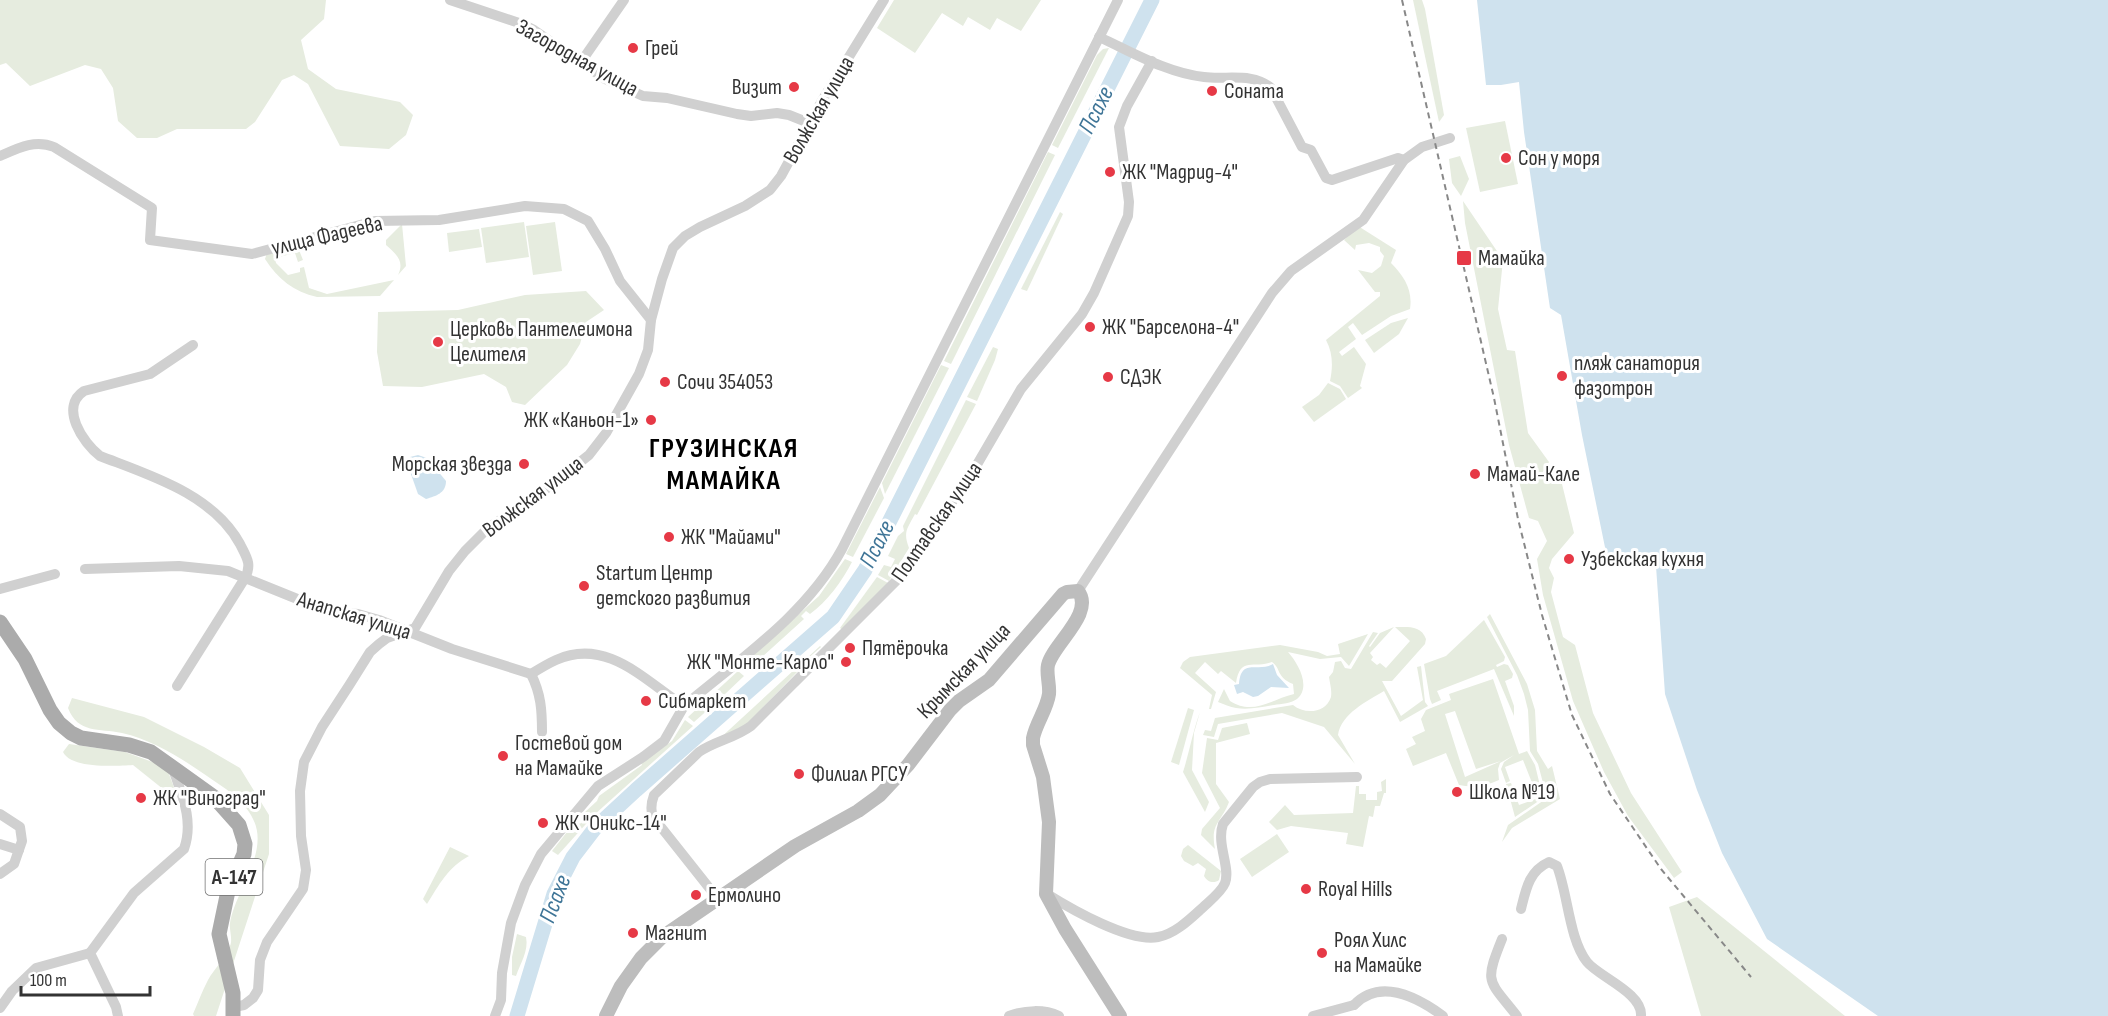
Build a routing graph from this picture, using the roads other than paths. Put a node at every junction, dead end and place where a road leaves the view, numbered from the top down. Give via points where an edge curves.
1 (450, 0) edge
2 (624, 0) edge
3 (884, 0) edge
4 (1118, 0) edge
5 (1100, 37) junction
6 (1147, 59) junction
7 (581, 62) junction
8 (811, 120) junction
9 (1450, 138) dead end
10 (0, 156) edge
11 (1404, 160) junction
12 (651, 320) junction
13 (193, 345) dead end
14 (85, 569) dead end
15 (55, 574) dead end
16 (245, 578) junction
17 (0, 589) edge
18 (1078, 591) junction
19 (0, 622) edge
20 (407, 632) junction
21 (531, 674) junction
22 (177, 687) dead end
23 (684, 706) junction
24 (542, 732) dead end
25 (173, 768) junction
26 (1357, 777) dead end
27 (0, 813) edge
28 (0, 844) edge
29 (19, 850) junction
30 (0, 874) edge
31 (1046, 894) junction
32 (718, 899) junction
33 (1521, 909) dead end
34 (1502, 939) dead end
35 (90, 954) junction
36 (0, 1008) edge
37 (1353, 1011) edge
38 (233, 1012) edge
39 (118, 1016) edge
40 (495, 1016) edge
41 (606, 1016) edge
42 (1009, 1016) edge
43 (1059, 1016) edge
44 (1120, 1016) edge
45 (1313, 1016) edge
46 (1443, 1016) edge
47 (1516, 1016) edge
48 (1641, 1016) edge

1 - 7 street, Загородная улица via 528,27
2 - 7 street
3 - 8 street, Волжская улица
4 - 5 street
5 - 6 street
5 - 23 street via 838,556 794,612
6 - 11 street, Крымская улица via 1203,77 1264,82 1271,88 1302,147 1311,150 1326,178 1332,180 1398,158
6 - 32 street, Полтавская улица via 1119,127 1128,216 1082,314 1021,389 957,497 899,579 751,726 699,752 654,795 653,817
7 - 8 street, Загородная улица via 605,79 643,96 737,114 777,113
8 - 12 street, Волжская улица via 770,190 700,227 673,248
9 - 11 street, Крымская улица via 1422,147
10 - 12 street, улица Фадеева via 23,146 48,144 152,208 150,240 234,253 252,254 375,221 439,220 525,206 564,209 588,221 620,280
11 - 18 street, Крымская улица via 1363,220 1291,271 1272,293
12 - 20 street, Волжская улица via 648,350 639,374 606,434 589,455 528,503 489,527 449,571 420,621
13 - 16 street via 150,374 84,391 74,401 73,415 85,440 100,456 182,489 215,514 236,538 250,563
14 - 16 street, Анапская улица via 179,566 228,571
15 - 17 street
16 - 20 street, Анапская улица via 327,611 358,614
16 - 22 street
18 - 31 street via 1083,603 1048,666 1049,694 1033,738 1049,822
18 - 32 street, Крымская улица via 1063,594 989,680 958,701 880,795 858,812 795,846
19 - 25 main road via 25,659 50,710 70,733 140,747
20 - 21 street, Анапская улица
20 - 38 street, Волжская улица via 387,638 370,652 304,762 300,791 306,870 303,889 267,942 260,960 258,990
21 - 23 street via 557,659 604,656 621,662
21 - 24 street via 539,691
23 - 40 street via 664,741 598,786 541,854 511,923 501,1000
25 - 35 street via 189,821 184,849 134,893
25 - 38 main road, А-147 via 214,796 234,818 243,836 244,854 228,891 219,934
26 - 31 street via 1270,779 1253,787 1223,824 1221,845 1226,880 1222,888 1189,920 1167,934 1145,938 1111,927
27 - 29 street via 20,827
28 - 29 street
29 - 30 street via 14,864
31 - 44 street
32 - 41 street, Крымская улица via 658,940 621,986
33 - 48 street via 1531,876 1538,867 1549,862 1557,866 1581,951 1588,963 1633,998
34 - 47 street via 1490,969 1491,983
35 - 36 street via 36,968
35 - 39 street
37 - 45 street
37 - 46 street via 1362,996 1379,990 1426,1003
42 - 43 street via 1021,1011

